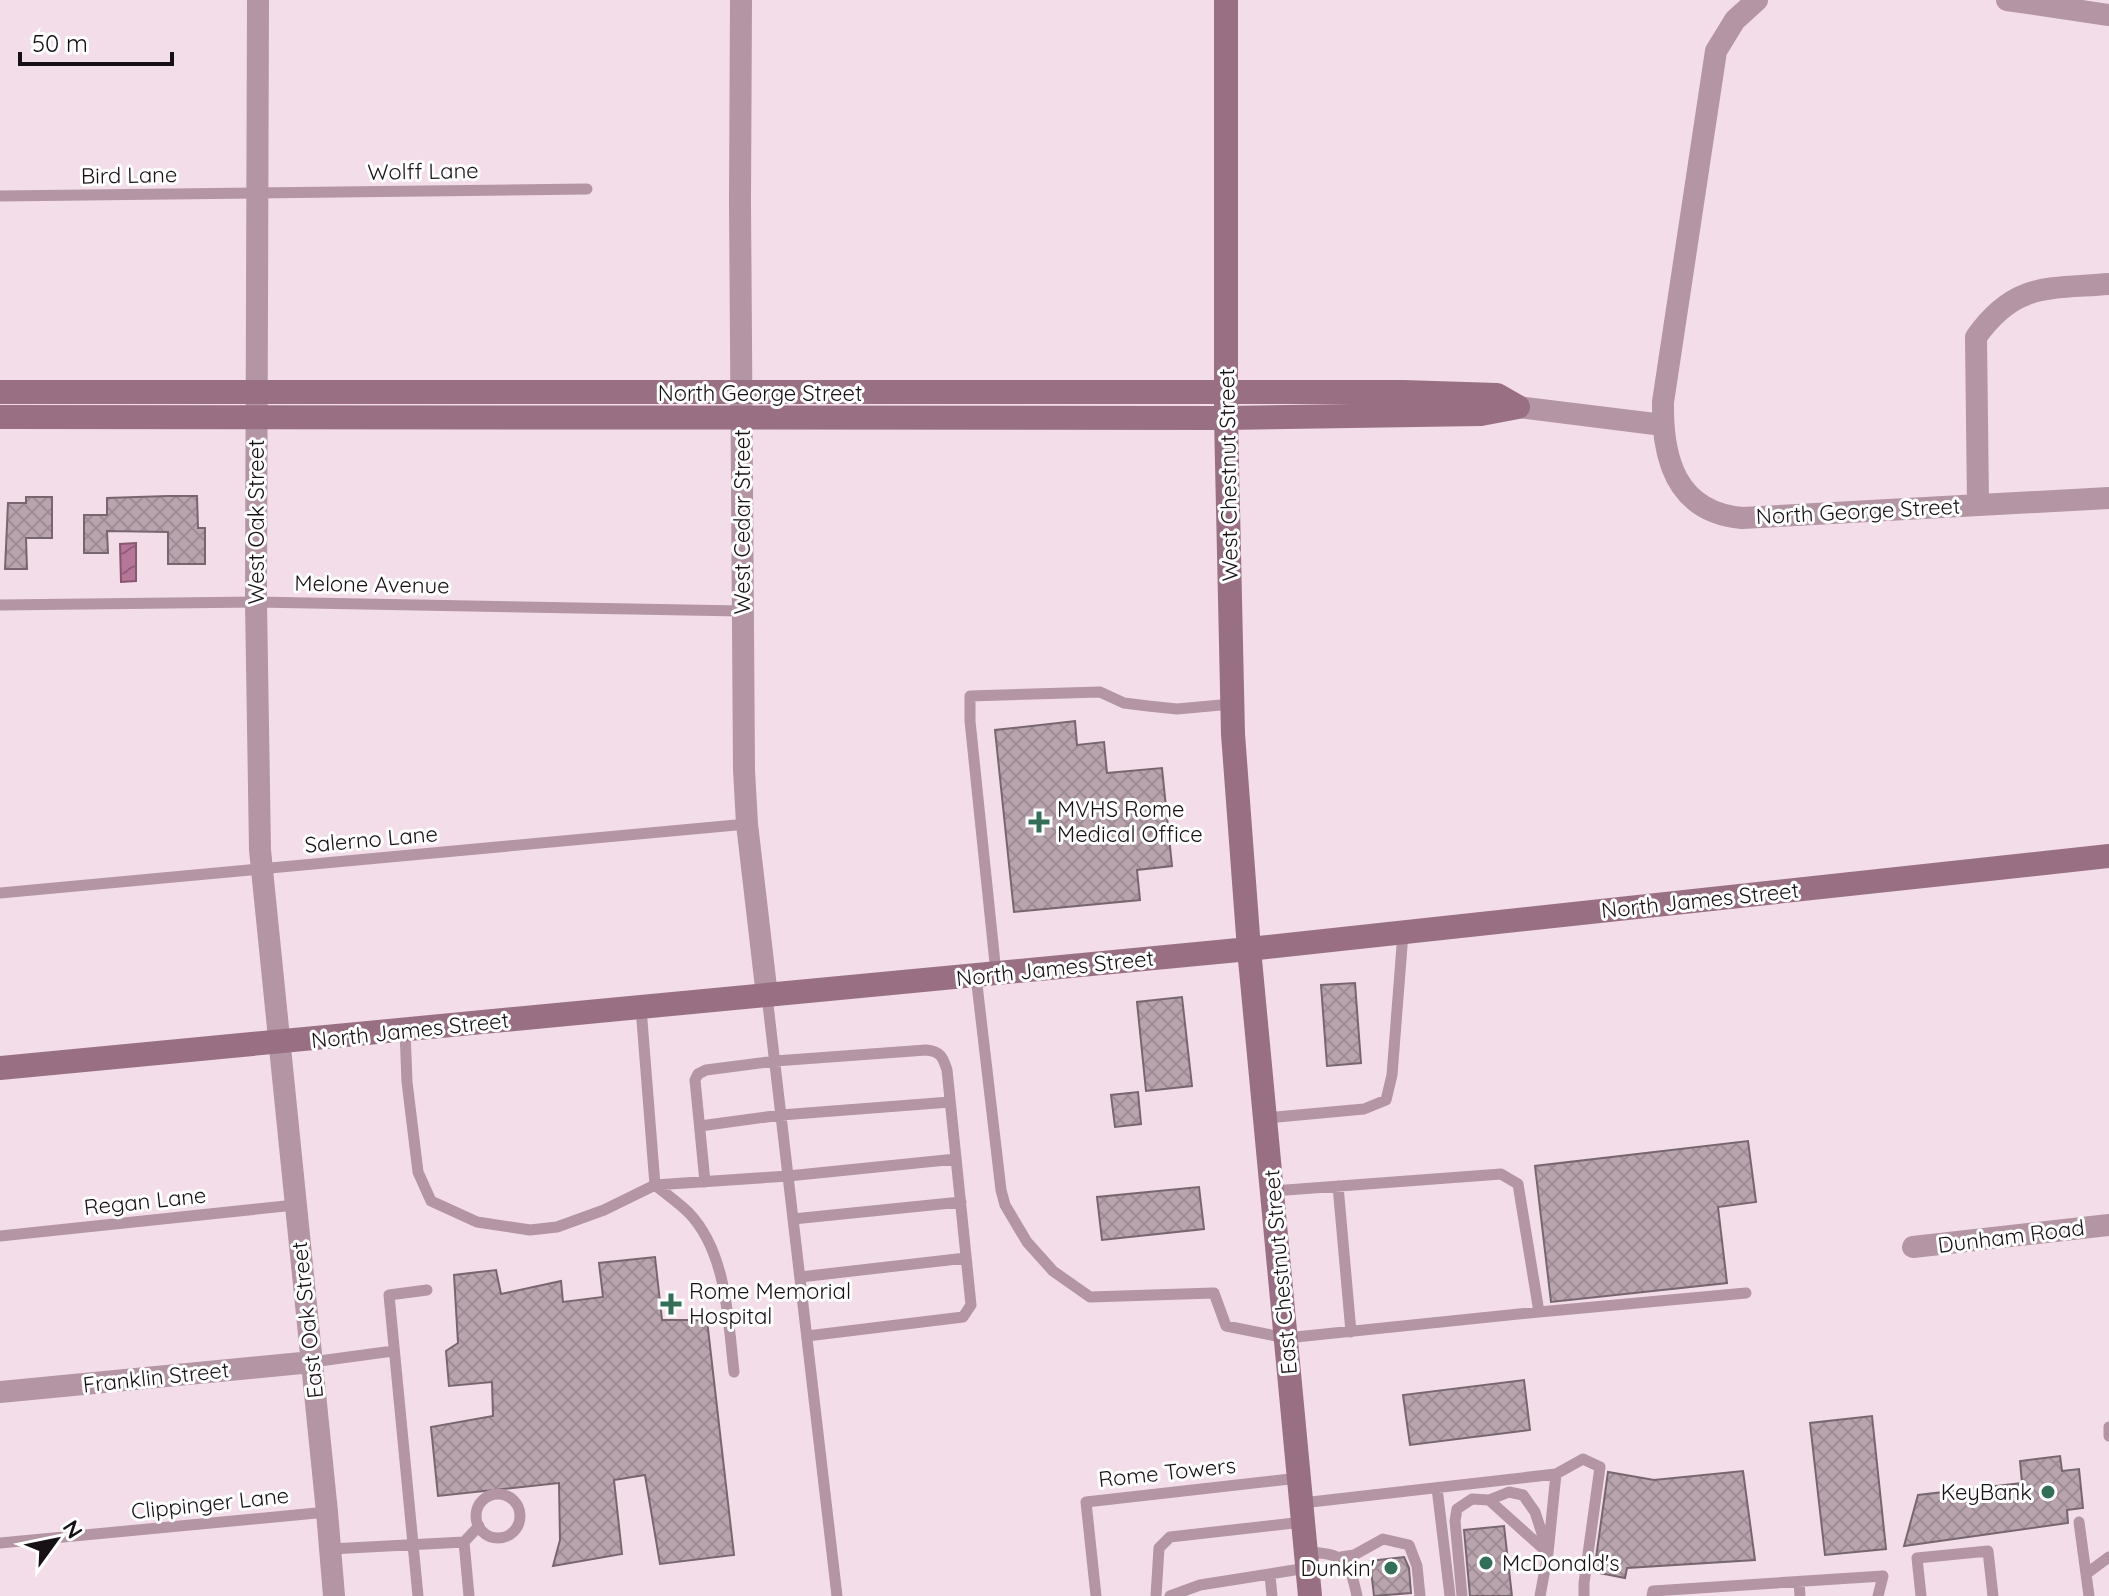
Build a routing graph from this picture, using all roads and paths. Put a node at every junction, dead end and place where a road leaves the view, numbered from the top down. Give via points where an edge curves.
1 (258, 0) edge
2 (741, 0) edge
3 (1226, 0) edge
4 (1757, 0) edge
5 (2007, 0) edge
6 (2109, 15) edge
7 (587, 189) dead end
8 (259, 193) junction
9 (0, 196) edge
10 (2109, 284) edge
11 (0, 392) edge
12 (257, 392) junction
13 (1227, 392) junction
14 (742, 405) junction
15 (1518, 407) junction
16 (0, 417) edge
17 (257, 418) junction
18 (1226, 418) junction
19 (1663, 425) junction
20 (2109, 498) edge
21 (1978, 505) junction
22 (256, 602) junction
23 (0, 605) edge
24 (742, 611) junction
25 (1232, 704) junction
26 (747, 824) junction
27 (2109, 856) edge
28 (262, 869) junction
29 (0, 893) edge
30 (1403, 932) junction
31 (1249, 949) junction
32 (986, 975) junction
33 (767, 996) junction
34 (641, 1008) junction
35 (405, 1031) junction
36 (280, 1043) junction
37 (775, 1061) junction
38 (0, 1068) edge
39 (950, 1102) junction
40 (781, 1115) junction
41 (1266, 1118) junction
42 (700, 1126) junction
43 (956, 1159) junction
44 (788, 1176) junction
45 (705, 1182) junction
46 (655, 1185) junction
47 (1338, 1186) junction
48 (1273, 1191) junction
49 (961, 1202) junction
50 (295, 1205) junction
51 (793, 1219) junction
52 (2109, 1225) edge
53 (0, 1236) edge
54 (1913, 1247) dead end
55 (966, 1258) junction
56 (800, 1277) junction
57 (427, 1290) dead end
58 (1746, 1293) dead end
59 (1539, 1312) junction
60 (1351, 1332) junction
61 (807, 1336) junction
62 (1286, 1338) junction
63 (393, 1351) junction
64 (312, 1362) junction
65 (734, 1372) dead end
66 (0, 1392) edge
67 (2108, 1427) edge
68 (2109, 1436) edge
69 (1556, 1474) junction
70 (1299, 1478) junction
71 (1437, 1488) junction
72 (1489, 1500) junction
73 (327, 1512) junction
74 (1303, 1513) junction
75 (2079, 1522) dead end
76 (479, 1526) dead end
77 (464, 1542) junction
78 (0, 1543) edge
79 (414, 1544) junction
80 (330, 1549) junction
81 (1548, 1553) junction
82 (1341, 1557) junction
83 (2109, 1557) edge
84 (1307, 1560) junction
85 (2086, 1574) junction
86 (1270, 1575) junction
87 (1799, 1582) junction
88 (1584, 1590) edge
89 (334, 1596) edge
90 (418, 1596) edge
91 (469, 1596) edge
92 (837, 1596) edge
93 (1096, 1596) edge
94 (1156, 1596) edge
95 (1170, 1596) edge
96 (1272, 1596) edge
97 (1310, 1596) edge
98 (1357, 1596) edge
99 (1420, 1596) edge
100 (1450, 1596) edge
101 (1462, 1596) edge
102 (1540, 1596) edge
103 (1652, 1596) edge
104 (1800, 1596) edge
105 (1878, 1596) edge
106 (1921, 1596) edge
107 (1993, 1596) edge
108 (2089, 1596) edge

1 - 8 street, West Oak Street
2 - 14 street, West Cedar Street
3 - 13 street, West Chestnut Street
4 - 19 street, North George Street via 1735,20 1716,51
5 - 6 street
7 - 8 lane, Wolff Lane
8 - 9 lane, Bird Lane
8 - 12 street, West Oak Street
10 - 21 street via 2017,296 1992,314 1976,337
11 - 12 street, North George Street
12 - 14 street, North George Street
12 - 17 street, West Oak Street
13 - 14 street, North George Street
13 - 15 street, North George Street via 1497,395
13 - 18 street, West Chestnut Street
14 - 17 street, North George Street
14 - 18 street, North George Street
14 - 24 street, West Cedar Street
15 - 18 street, North George Street via 1481,414
15 - 19 street, North George Street
16 - 17 street, North George Street
17 - 22 street, West Oak Street
18 - 25 street, West Chestnut Street
19 - 21 street, North George Street via 1665,451 1676,477 1700,506 1728,516
20 - 21 street, North George Street
22 - 23 lane, Melone Avenue
22 - 24 lane, Melone Avenue
22 - 28 street, West Oak Street
24 - 26 street, West Cedar Street
25 - 31 street, West Chestnut Street
25 - 32 lane via 1162,707 1124,703 1100,692 970,696
26 - 28 lane, Salerno Lane
26 - 33 street, West Cedar Street
27 - 30 street, North James Street
28 - 29 lane, Salerno Lane
28 - 36 street, West Oak Street
30 - 31 street, North James Street
30 - 41 lane via 1386,1100 1364,1109
31 - 32 street, North James Street
31 - 41 street, East Chestnut Street
32 - 33 street, North James Street
32 - 62 lane via 1001,1190 1027,1242 1053,1271 1090,1297 1214,1293 1226,1326
33 - 34 street, North James Street
33 - 37 lane
34 - 35 street, North James Street
34 - 46 lane
35 - 36 street, North James Street
35 - 46 lane via 418,1172 431,1201 477,1222 530,1230 592,1215
36 - 38 street, North James Street
36 - 50 street, East Oak Street
37 - 39 lane via 936,1051 947,1070
37 - 40 lane
37 - 42 lane via 698,1074
39 - 40 lane
39 - 43 lane
40 - 42 lane
40 - 44 lane
41 - 48 street, East Chestnut Street
42 - 45 lane
43 - 44 lane
43 - 49 lane
44 - 45 lane
44 - 51 lane
45 - 46 lane
46 - 65 lane via 690,1214 711,1247 724,1293
47 - 48 lane
47 - 59 lane via 1501,1174 1518,1184
47 - 60 lane
48 - 62 street, East Chestnut Street
49 - 51 lane
49 - 55 lane
50 - 53 lane, Regan Lane
50 - 64 street, East Oak Street
51 - 56 lane
52 - 54 street, Dunham Road
55 - 56 lane
55 - 61 lane via 971,1305 963,1317
56 - 61 lane
57 - 63 lane via 389,1295
58 - 59 lane
59 - 60 lane
60 - 62 lane
61 - 92 lane
62 - 70 street, East Chestnut Street
63 - 64 lane
63 - 79 lane
64 - 66 street, Franklin Street
64 - 73 street, East Oak Street
67 - 68 lane
69 - 71 lane
69 - 81 lane
69 - 88 lane via 1583,1459 1600,1467
70 - 74 street, East Chestnut Street
70 - 93 lane, Rome Towers via 1086,1502
71 - 74 lane
71 - 100 lane
72 - 81 lane
72 - 81 lane via 1509,1492 1523,1495 1535,1512
72 - 101 lane via 1472,1499 1457,1509
73 - 78 lane, Clippinger Lane
73 - 80 street, East Oak Street
74 - 84 street, East Chestnut Street
74 - 94 lane via 1170,1537 1159,1548
75 - 85 lane
76 - 77 lane
77 - 79 lane
77 - 91 lane
79 - 80 lane
79 - 90 lane
80 - 89 street, East Oak Street
81 - 102 lane
82 - 84 lane
82 - 98 lane
82 - 99 lane via 1383,1539 1409,1545
83 - 85 lane
84 - 86 lane
84 - 97 street, East Chestnut Street
85 - 108 lane
86 - 95 lane via 1200,1585
86 - 96 lane
87 - 103 lane via 1653,1591
87 - 104 lane
87 - 105 lane via 1883,1576
106 - 107 lane via 1917,1558 1988,1551

